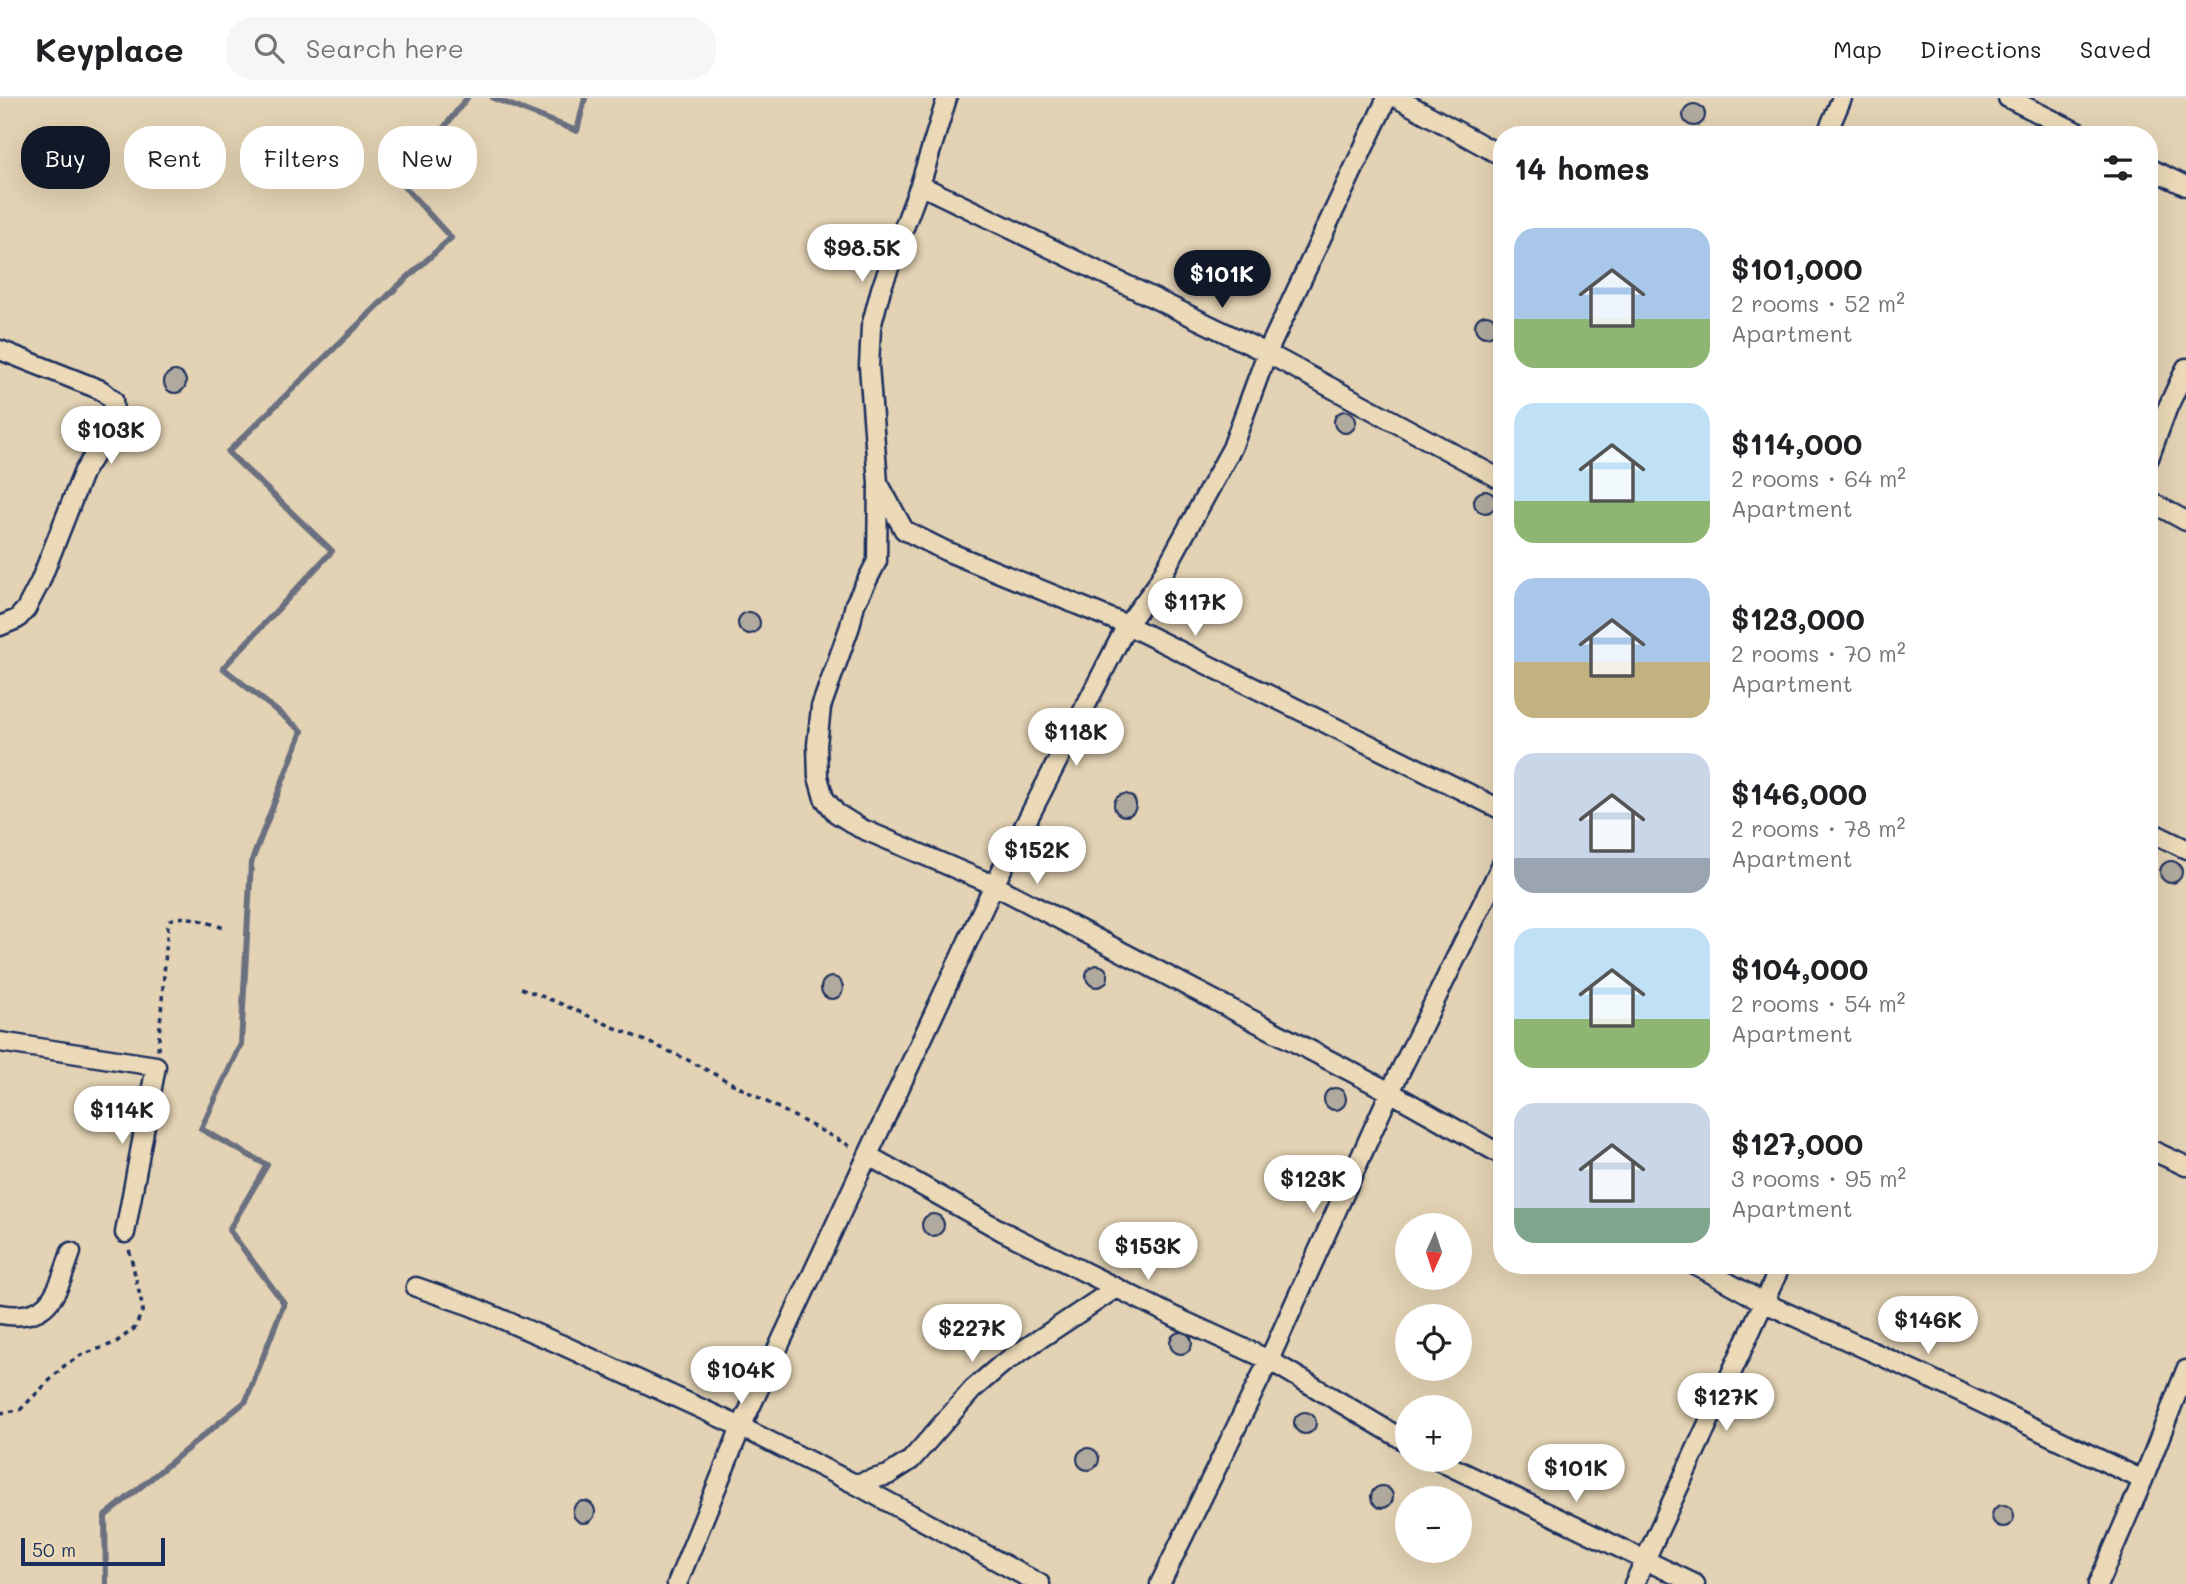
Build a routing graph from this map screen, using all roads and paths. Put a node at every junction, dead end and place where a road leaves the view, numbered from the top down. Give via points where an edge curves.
1 (947, 98) edge
2 (1387, 98) edge
3 (1397, 98) edge
4 (1842, 98) edge
5 (2008, 98) edge
6 (1830, 126) edge
7 (2065, 126) edge
8 (1493, 151) edge
9 (2158, 172) edge
10 (920, 185) junction
11 (2186, 186) edge
12 (0, 350) edge
13 (1268, 353) junction
14 (2186, 368) edge
15 (2158, 434) edge
16 (1493, 475) edge
17 (878, 483) junction
18 (2158, 506) edge
19 (2186, 521) edge
20 (1127, 625) junction
21 (0, 626) edge
22 (1493, 806) edge
23 (2158, 835) edge
24 (2186, 849) edge
25 (1493, 881) edge
26 (994, 885) junction
27 (224, 928) dead end
28 (521, 988) dead end
29 (0, 1042) edge
30 (156, 1066) junction
31 (1390, 1092) junction
32 (1493, 1150) edge
33 (2158, 1153) edge
34 (869, 1156) junction
35 (2186, 1166) edge
36 (125, 1233) joint
37 (71, 1252) dead end
38 (1712, 1274) edge
39 (1777, 1274) edge
40 (416, 1287) dead end
41 (1116, 1288) junction
42 (1765, 1303) junction
43 (0, 1314) edge
44 (1269, 1360) junction
45 (2186, 1370) edge
46 (0, 1413) edge
47 (741, 1427) junction
48 (1395, 1435) edge
49 (1462, 1472) edge
50 (2143, 1480) junction
51 (855, 1484) junction
52 (1646, 1559) junction
53 (677, 1584) edge
54 (1040, 1584) edge
55 (1160, 1584) edge
56 (1634, 1584) edge
57 (1695, 1584) edge
58 (2098, 1584) edge

1 - 10 street
2 - 13 street
3 - 8 street
4 - 6 street
5 - 7 street
9 - 11 street
10 - 13 street
10 - 17 street via 871,327 869,366
12 - 21 street via 101,390 113,400 114,416 83,473 26,609 17,620
13 - 16 street
13 - 20 street via 1231,448 1156,586
14 - 15 street
17 - 20 street via 904,530
17 - 26 street via 877,561 855,604 821,707 817,745 821,788 836,813 860,828
18 - 19 street
20 - 22 street
20 - 26 street
23 - 24 street
25 - 31 street
26 - 31 street
26 - 34 street
27 - 30 path via 202,920 170,920
28 - 34 path via 684,1058
29 - 30 street
30 - 36 street
31 - 32 street
31 - 44 street
33 - 35 street
34 - 41 street
34 - 47 street
36 - 46 path via 143,1309 135,1328 115,1343 64,1366 20,1410
37 - 43 street via 49,1303 27,1315
38 - 42 street
39 - 42 street
40 - 47 street via 560,1344
41 - 44 street
41 - 51 street via 1002,1364 973,1389 911,1460 888,1475
42 - 50 street
42 - 52 street
44 - 48 street
44 - 55 street
45 - 50 street
47 - 51 street
47 - 53 street
49 - 52 street
50 - 58 street
51 - 54 street
52 - 56 street
52 - 57 street

